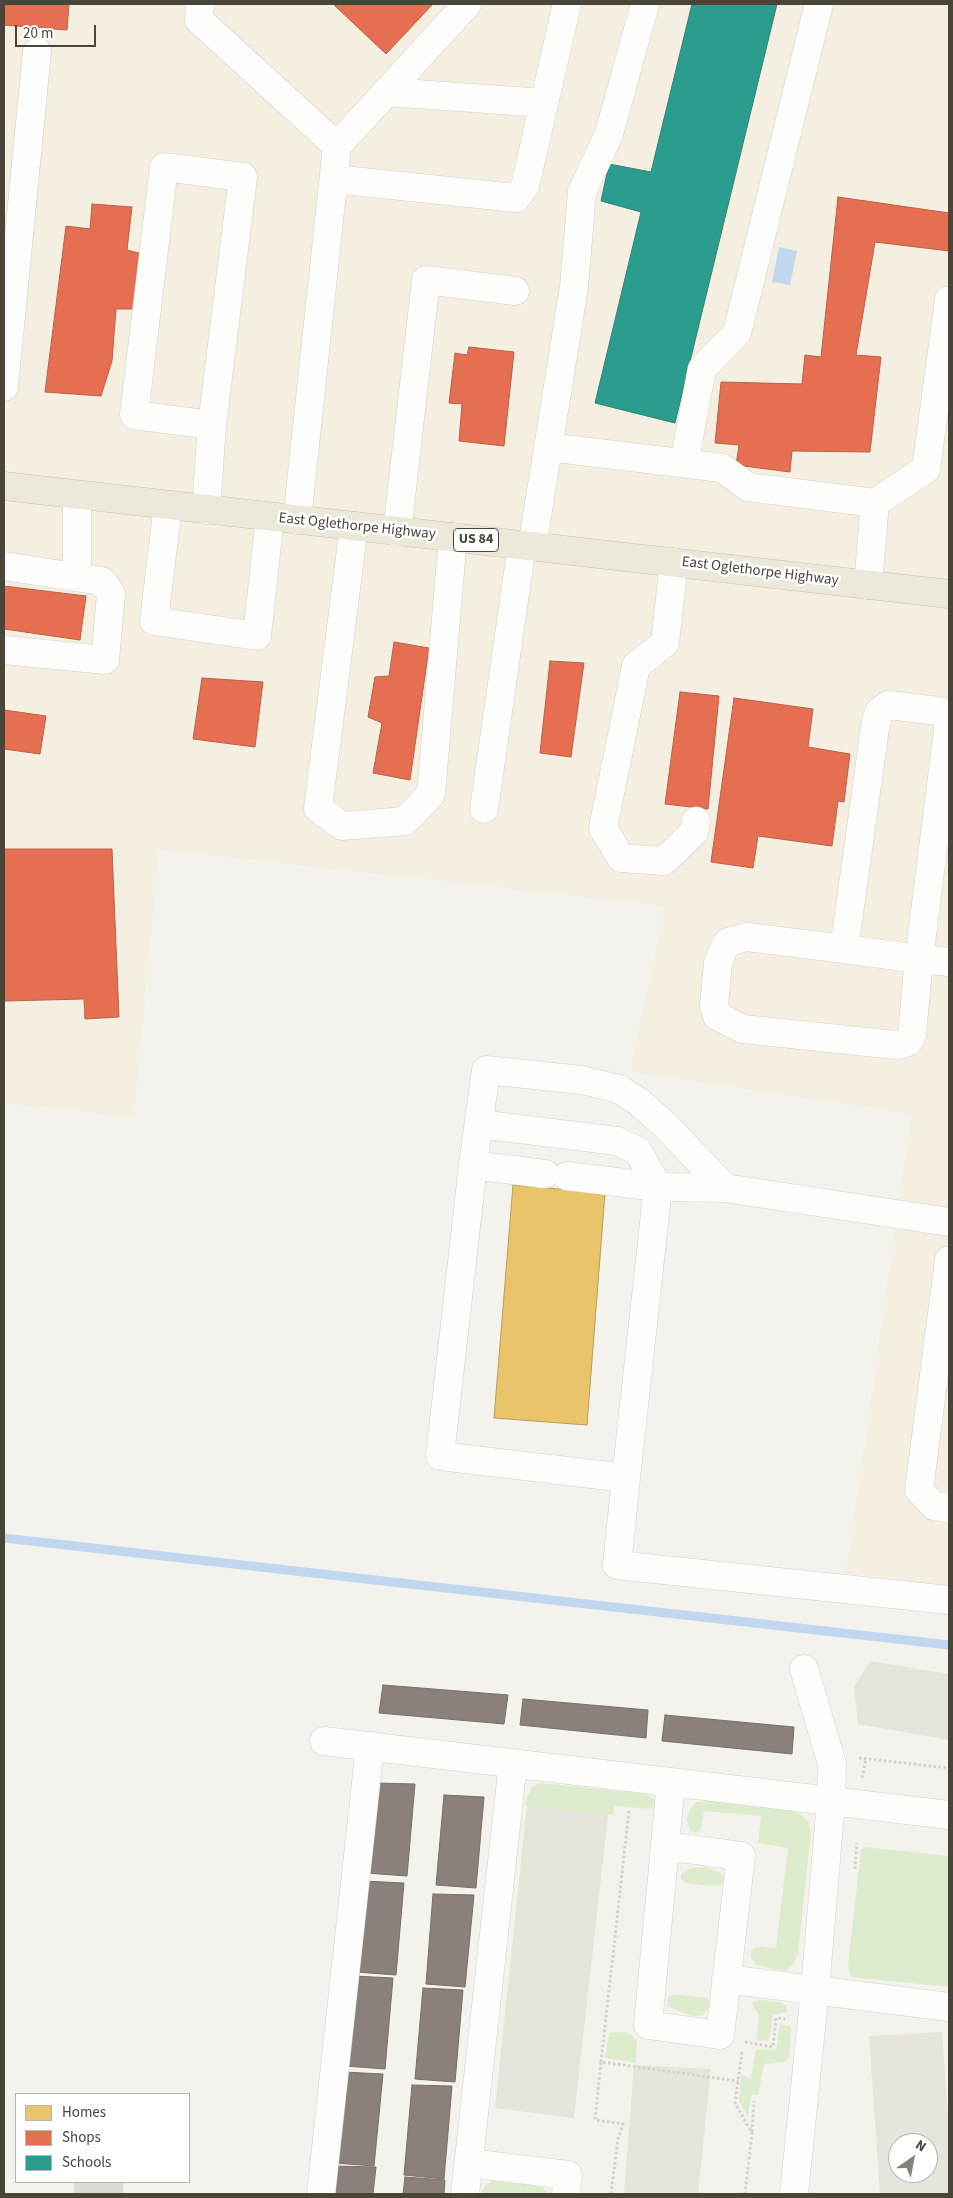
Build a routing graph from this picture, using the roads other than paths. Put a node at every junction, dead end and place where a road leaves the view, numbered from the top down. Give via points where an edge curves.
1 (200, 4) edge
2 (467, 4) edge
3 (567, 4) edge
4 (645, 4) edge
5 (819, 4) edge
6 (37, 52) dead end
7 (387, 92) junction
8 (544, 103) junction
9 (337, 146) junction
10 (334, 179) junction
11 (515, 290) dead end
12 (949, 300) edge
13 (4, 387) edge
14 (212, 425) junction
15 (548, 447) junction
16 (684, 463) junction
17 (4, 486) edge
18 (77, 495) junction
19 (875, 503) junction
20 (168, 505) junction
21 (206, 510) junction
22 (270, 517) junction
23 (297, 520) junction
24 (354, 526) junction
25 (397, 532) junction
26 (453, 537) junction
27 (527, 546) junction
28 (674, 562) junction
29 (4, 566) edge
30 (75, 577) junction
31 (868, 585) junction
32 (949, 594) edge
33 (4, 650) edge
34 (484, 810) dead end
35 (696, 821) dead end
36 (844, 949) junction
37 (919, 959) junction
38 (949, 962) edge
39 (479, 1124) junction
40 (473, 1165) junction
41 (658, 1188) junction
42 (725, 1188) junction
43 (949, 1222) edge
44 (949, 1260) edge
45 (626, 1478) junction
46 (949, 1508) edge
47 (949, 1600) edge
48 (804, 1670) dead end
49 (324, 1741) dead end
50 (370, 1746) junction
51 (513, 1763) junction
52 (671, 1782) junction
53 (831, 1801) junction
54 (949, 1815) edge
55 (665, 1846) junction
56 (726, 1979) junction
57 (815, 1990) junction
58 (949, 2007) edge
59 (469, 2163) junction
60 (321, 2194) edge
61 (465, 2194) edge
62 (566, 2194) edge
63 (794, 2194) edge

1 - 9 lane via 199,20
2 - 7 lane
3 - 8 lane
4 - 15 lane via 609,134 582,192 574,287
5 - 16 lane via 737,333 702,369
6 - 13 lane
7 - 8 lane
7 - 9 lane
8 - 10 lane via 525,186 516,198
9 - 10 lane
10 - 23 lane
11 - 25 lane via 426,280
12 - 19 lane via 926,470
14 - 14 lane via 242,177 164,167 134,415
14 - 21 lane
15 - 16 lane
15 - 27 lane
16 - 19 lane via 722,468 748,487
17 - 18 highway, East Oglethorpe Highway / US 84
18 - 20 highway, East Oglethorpe Highway / US 84
18 - 30 lane
19 - 31 lane
20 - 21 highway, East Oglethorpe Highway / US 84
20 - 22 lane via 154,621 258,636
21 - 22 highway, East Oglethorpe Highway / US 84
22 - 23 highway, East Oglethorpe Highway / US 84
23 - 24 highway, East Oglethorpe Highway / US 84
24 - 25 highway, East Oglethorpe Highway / US 84
24 - 26 lane via 318,808 342,826 405,821 431,794
25 - 26 highway, East Oglethorpe Highway / US 84
26 - 27 highway, East Oglethorpe Highway / US 84
27 - 28 highway, East Oglethorpe Highway / US 84
27 - 34 lane
28 - 31 highway, East Oglethorpe Highway / US 84
28 - 35 lane via 665,643 636,666 602,828 621,858 664,861 694,832
29 - 30 lane
30 - 33 lane via 102,581 111,594 105,660
31 - 32 highway, East Oglethorpe Highway / US 84
36 - 37 lane
36 - 37 lane via 747,937 728,942 718,962 714,1005 717,1016 743,1029 899,1045 908,1042 912,1035
36 - 37 lane via 879,712 888,705 939,711 947,716 949,722
37 - 38 lane
39 - 40 lane
39 - 41 lane via 617,1142 638,1151
39 - 42 lane via 486,1070 582,1080 618,1089 639,1102 666,1126
40 - 41 lane
40 - 45 lane via 440,1456
41 - 42 lane
41 - 45 lane
42 - 43 lane
44 - 46 lane via 919,1490 934,1506
45 - 47 lane via 617,1565
48 - 53 lane via 832,1764
49 - 50 lane
50 - 51 lane
50 - 60 lane
51 - 52 lane
51 - 59 lane
52 - 53 lane
52 - 55 lane
53 - 54 lane
53 - 57 lane
55 - 56 lane via 740,1856
55 - 56 lane via 648,2025 720,2035
56 - 57 lane
57 - 58 lane
57 - 63 lane
59 - 61 lane
59 - 62 lane via 568,2175

